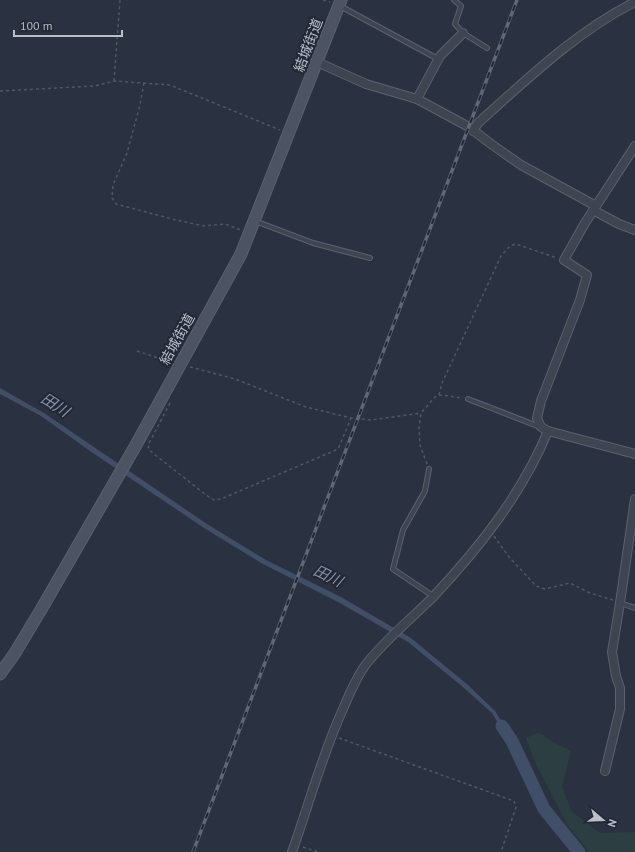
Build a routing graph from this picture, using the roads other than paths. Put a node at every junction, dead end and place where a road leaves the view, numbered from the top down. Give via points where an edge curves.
1 (454, 0) edge
2 (635, 2) edge
3 (340, 3) edge
4 (463, 33) junction
5 (487, 48) dead end
6 (438, 58) junction
7 (317, 62) junction
8 (417, 99) junction
9 (473, 131) junction
10 (635, 146) edge
11 (595, 208) junction
12 (255, 220) junction
13 (635, 230) edge
14 (370, 258) dead end
15 (468, 399) road end
16 (544, 429) junction
17 (635, 454) edge
18 (429, 469) road end
19 (635, 499) edge
20 (433, 596) junction
21 (620, 603) junction
22 (635, 608) edge
23 (0, 674) edge
24 (605, 772) dead end
25 (294, 848) edge

1 - 4 lane via 461,6 454,24
2 - 9 street via 597,25 541,67 478,123
3 - 6 lane
3 - 7 street, 結城街道
4 - 5 lane
4 - 6 street
6 - 8 street
7 - 8 street via 366,84
7 - 12 street, 結城街道
8 - 9 street
9 - 11 street via 522,165
10 - 11 street
11 - 13 street via 619,224
11 - 16 street via 564,260 588,275 541,401 537,418
12 - 14 lane via 313,243
12 - 23 street, 結城街道 via 241,254 182,365 16,653
15 - 16 lane
16 - 17 street
16 - 20 street via 538,455 519,488 490,530
18 - 20 lane via 425,491 403,530 393,569
19 - 21 street
20 - 25 street via 385,643 355,681 331,735
21 - 22 lane
21 - 24 street via 612,652 620,688 620,709

